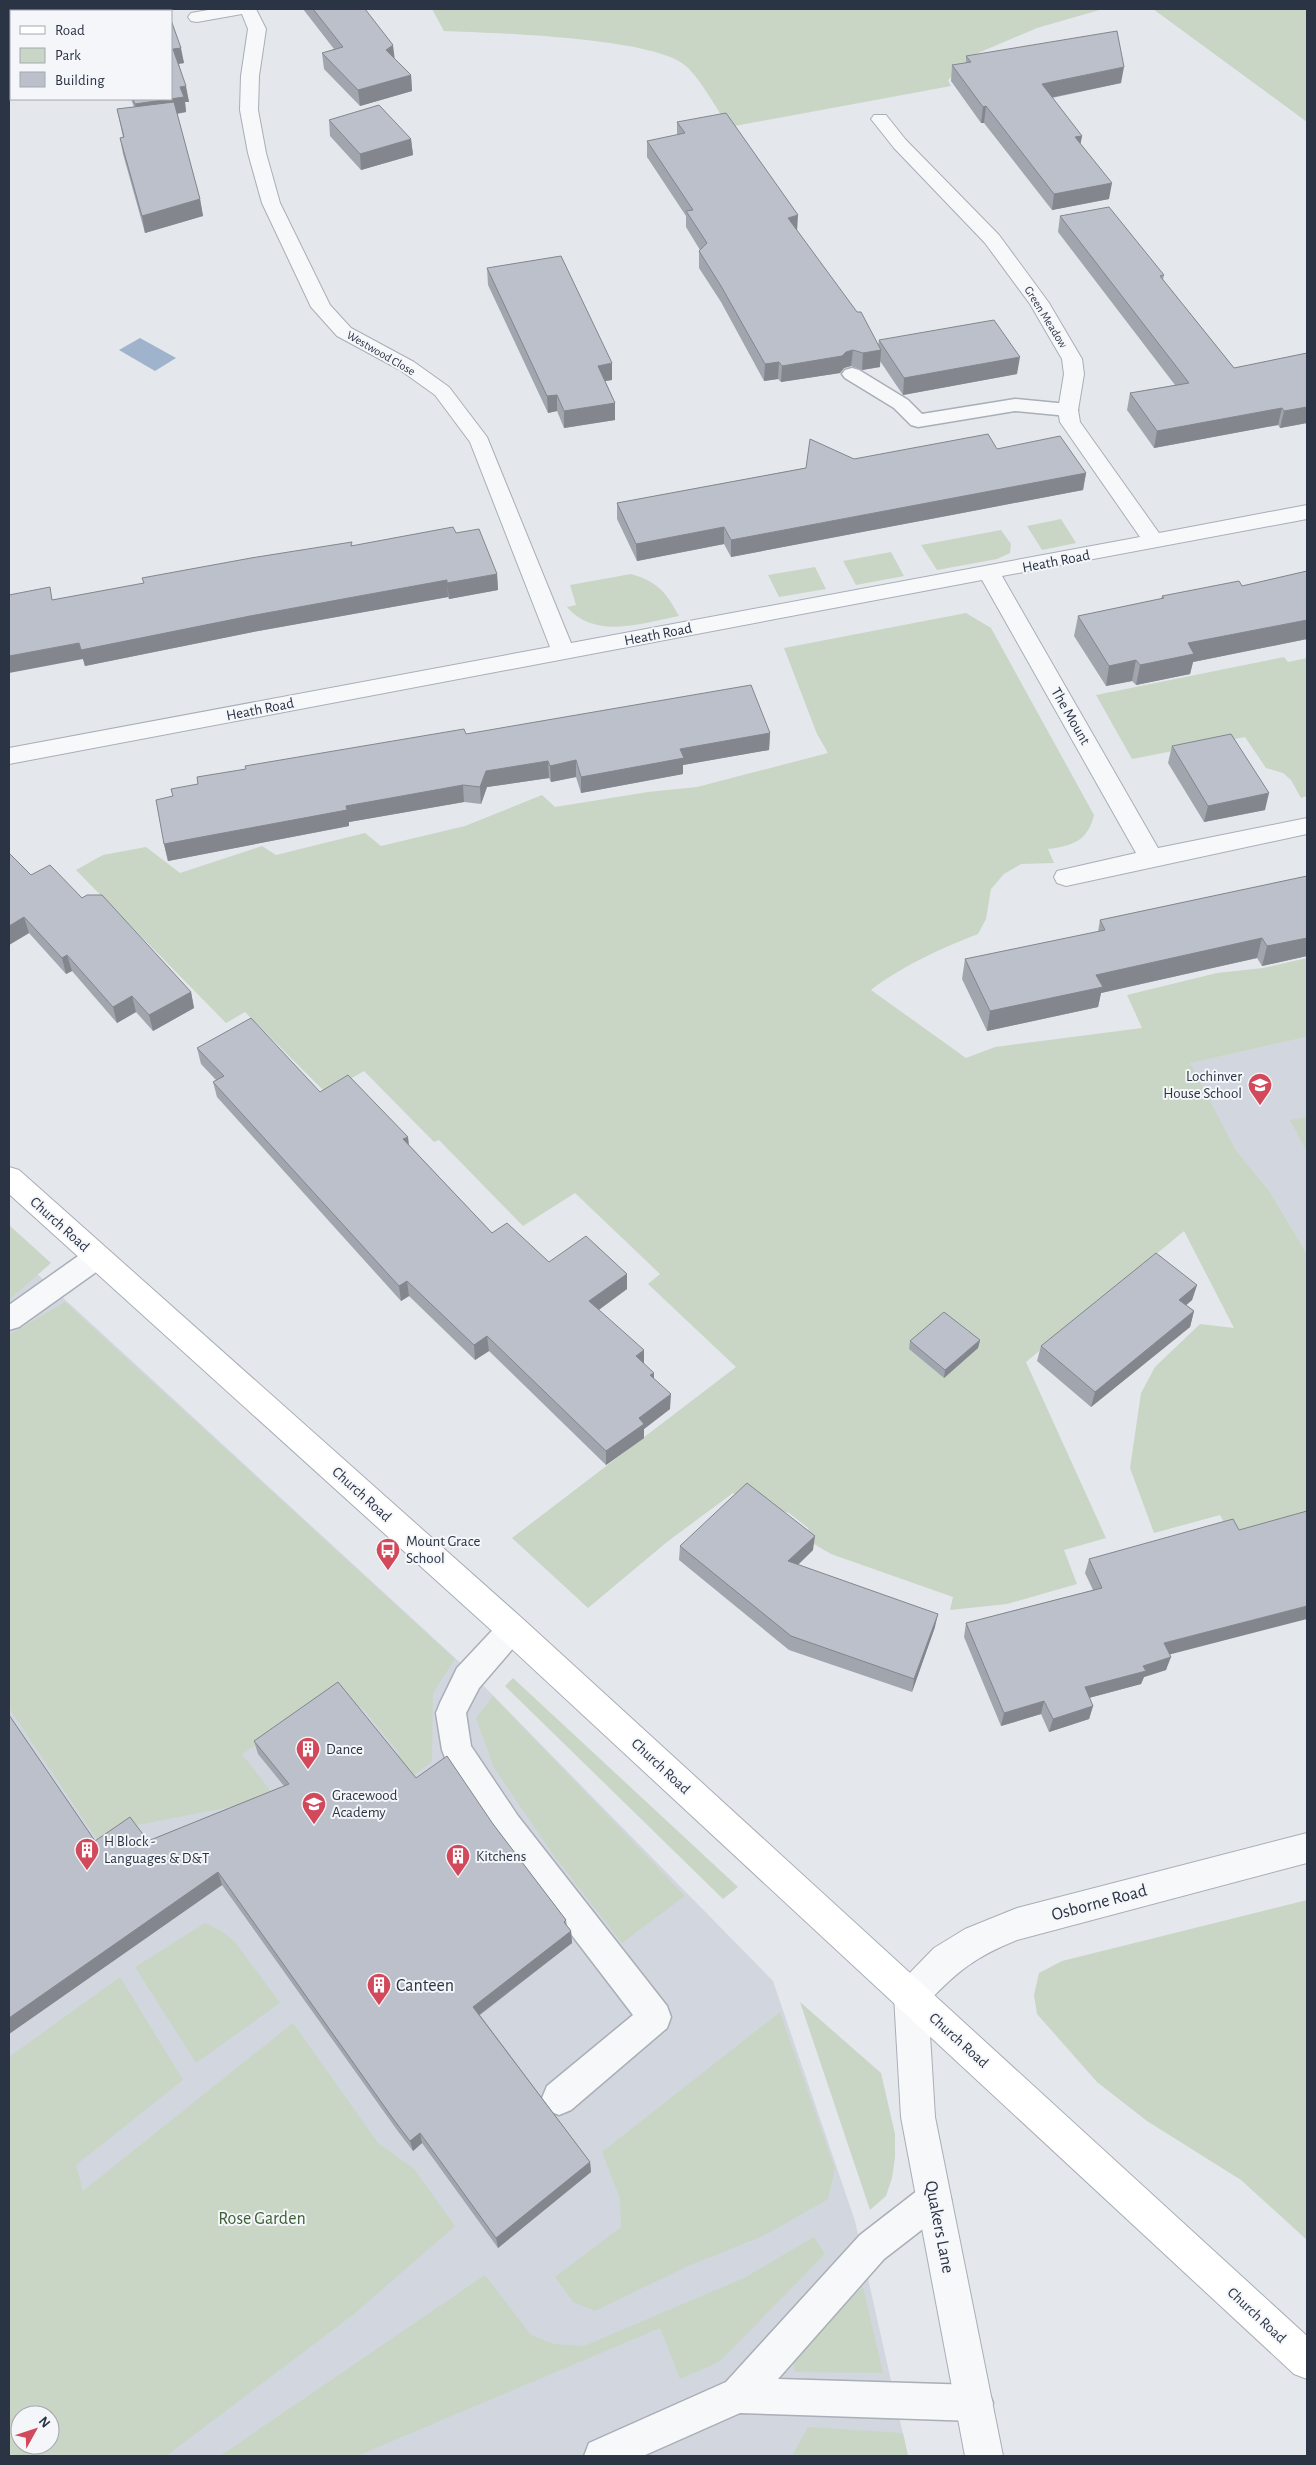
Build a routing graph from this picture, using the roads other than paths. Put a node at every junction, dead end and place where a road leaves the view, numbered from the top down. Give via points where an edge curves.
1 (241, 9) edge
2 (248, 9) edge
3 (197, 17) dead end
4 (880, 120) dead end
5 (852, 374) edge
6 (1068, 410) junction
7 (1307, 512) edge
8 (1154, 541) junction
9 (990, 574) junction
10 (563, 652) junction
11 (9, 756) edge
12 (1307, 826) edge
13 (1151, 858) junction
14 (1066, 877) dead end
15 (9, 1178) edge
16 (97, 1257) junction
17 (9, 1319) edge
18 (512, 1629) junction
19 (1307, 1848) edge
20 (911, 1996) junction
21 (559, 2098) dead end
22 (934, 2199) junction
23 (1307, 2362) edge
24 (739, 2396) junction
25 (976, 2403) junction
26 (602, 2456) edge
27 (984, 2456) edge

1 - 3 street
2 - 10 street, Westwood Close via 257,29 249,110 256,154 271,203 321,307 339,327 407,366 442,391 463,416 480,441
4 - 6 street, Green Meadow via 992,239 1039,303 1072,360 1074,374
5 - 6 lane via 901,404 918,422 1015,405
6 - 8 street via 1070,422
7 - 8 street, Heath Road
8 - 9 street, Heath Road
9 - 10 street, Heath Road
9 - 13 street, The Mount
10 - 11 street, Heath Road
12 - 13 street
13 - 14 street
15 - 16 street, Church Road
16 - 17 lane
16 - 18 street, Church Road
18 - 20 street, Church Road
18 - 21 lane via 468,1678 451,1713 457,1750 507,1826 655,2017
19 - 20 street, Osborne Road via 1018,1924 977,1940 946,1960
20 - 22 street, Quakers Lane via 918,2117
20 - 23 street, Church Road
22 - 24 lane via 872,2247
22 - 25 street, Quakers Lane
24 - 25 lane
24 - 26 lane
25 - 27 street, Quakers Lane

